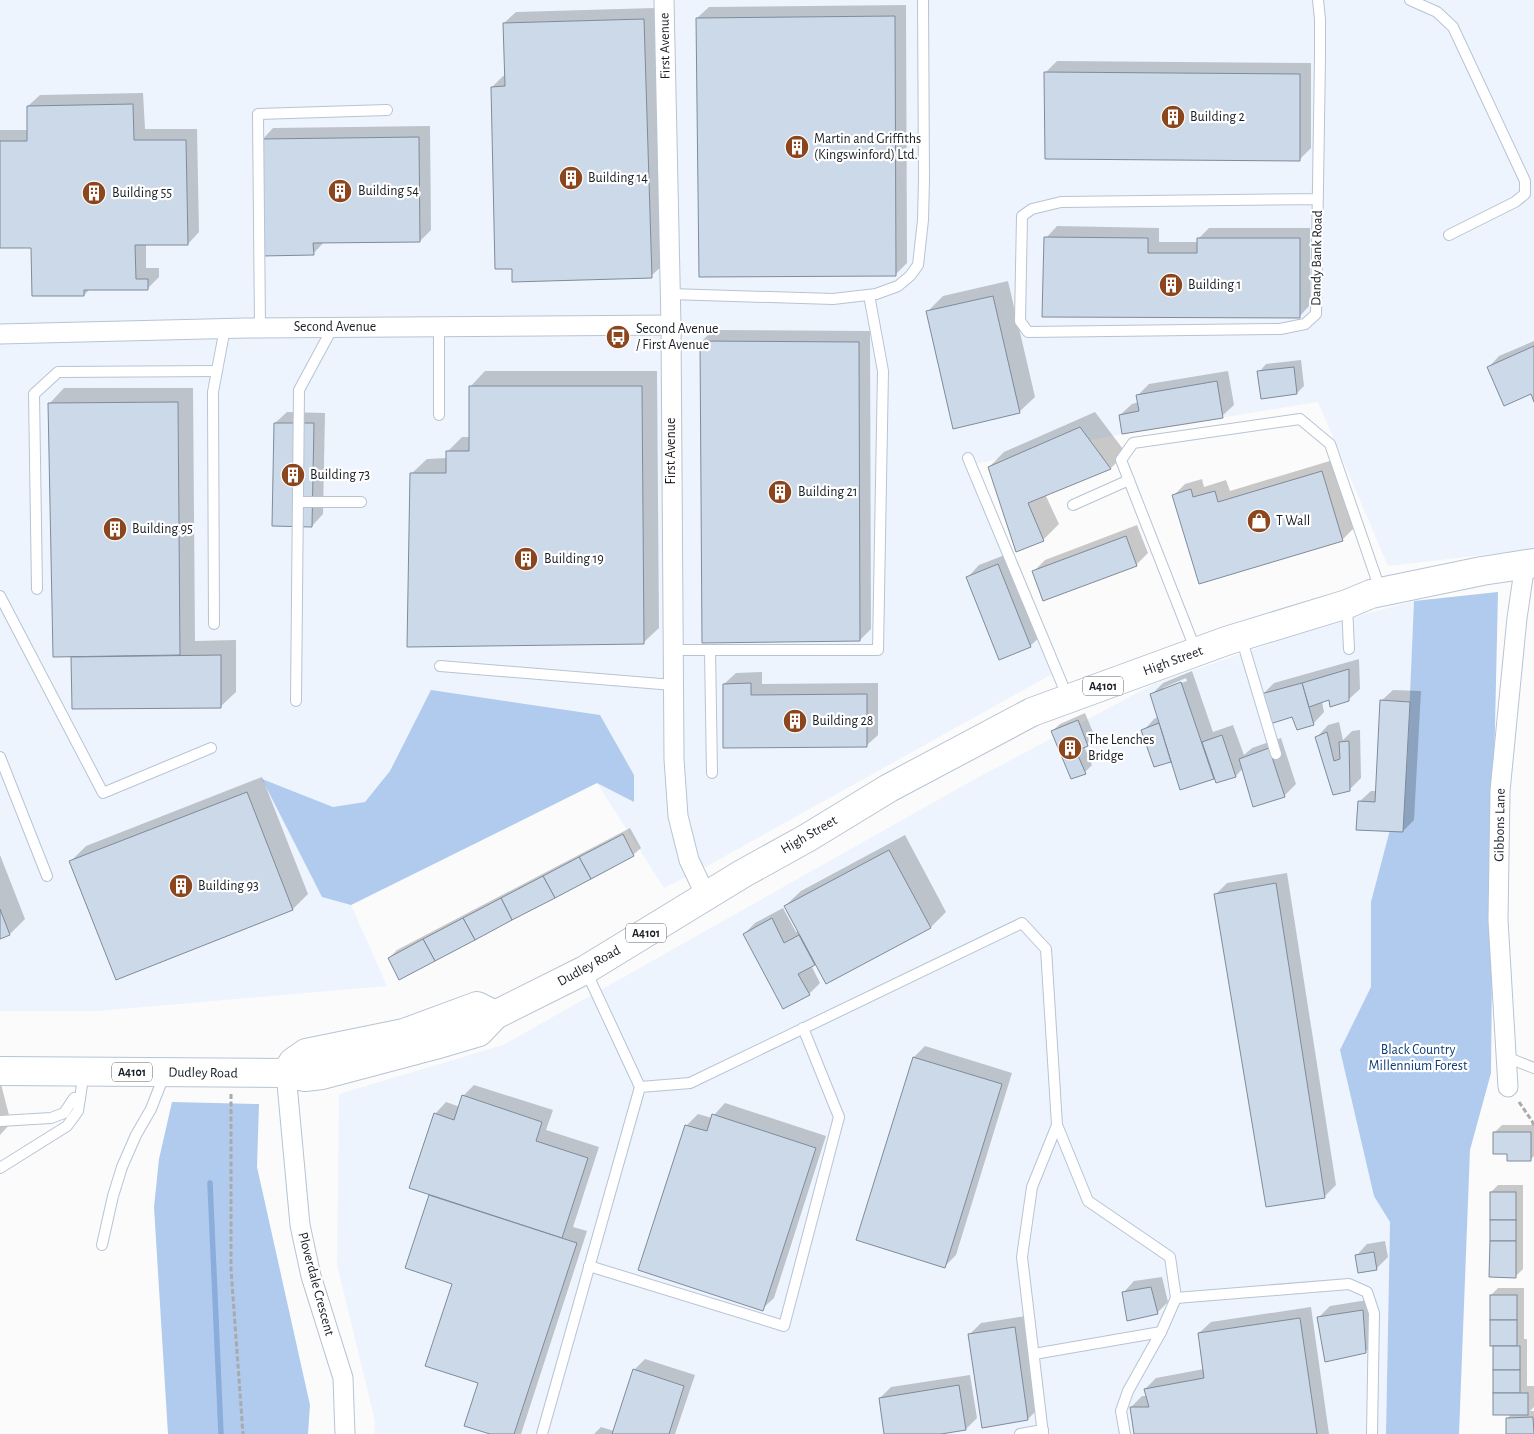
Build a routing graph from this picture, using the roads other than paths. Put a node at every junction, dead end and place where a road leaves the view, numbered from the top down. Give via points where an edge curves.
1 (664, 0) edge
2 (923, 0) edge
3 (1318, 0) edge
4 (1410, 0) edge
5 (387, 110) dead end
6 (1318, 199) junction
7 (1449, 235) dead end
8 (670, 294) junction
9 (869, 295) junction
10 (671, 325) junction
11 (333, 327) junction
12 (439, 327) junction
13 (225, 328) junction
14 (260, 328) junction
15 (0, 334) edge
16 (217, 371) junction
17 (439, 415) dead end
18 (968, 458) dead end
19 (1129, 480) junction
20 (299, 502) junction
21 (361, 502) dead end
22 (1073, 505) dead end
23 (1529, 564) edge
24 (37, 589) dead end
25 (1381, 592) junction
26 (0, 596) edge
27 (1347, 604) junction
28 (214, 624) dead end
29 (1241, 636) junction
30 (1349, 649) dead end
31 (673, 650) junction
32 (710, 650) junction
33 (1196, 652) junction
34 (440, 666) dead end
35 (673, 685) junction
36 (1068, 699) junction
37 (296, 701) dead end
38 (211, 748) dead end
39 (1276, 754) dead end
40 (0, 757) edge
41 (712, 773) dead end
42 (47, 876) dead end
43 (706, 896) junction
44 (585, 970) junction
45 (803, 1028) junction
46 (1506, 1057) junction
47 (1534, 1068) edge
48 (0, 1071) edge
49 (84, 1072) junction
50 (166, 1072) junction
51 (286, 1073) junction
52 (640, 1086) junction
53 (1508, 1087) road end
54 (80, 1098) junction
55 (0, 1121) edge
56 (1057, 1126) junction
57 (0, 1168) edge
58 (102, 1245) dead end
59 (589, 1266) junction
60 (1176, 1298) junction
61 (1161, 1332) junction
62 (1034, 1354) junction
63 (1043, 1432) edge
64 (345, 1434) edge
65 (542, 1434) edge
66 (1020, 1434) edge
67 (1124, 1434) edge
68 (1372, 1434) edge

1 - 8 street, First Avenue
2 - 9 lane via 924,179 918,265 898,286
3 - 6 lane, Dandy Bank Road
4 - 7 lane via 1437,12 1453,27 1525,181 1525,194 1515,202
5 - 14 lane via 258,114
6 - 6 lane, Dandy Bank Road via 1316,314 1305,324 1280,329 1028,332 1020,321 1022,216 1032,209 1061,202
8 - 9 lane via 814,299
8 - 10 street, First Avenue
9 - 32 lane via 883,371 878,650
10 - 12 street, Second Avenue
10 - 31 street, First Avenue
11 - 12 street, Second Avenue
11 - 14 street, Second Avenue
11 - 20 lane via 299,390
12 - 17 lane
13 - 14 street, Second Avenue
13 - 15 street, Second Avenue
13 - 16 lane
16 - 24 lane via 58,372 34,394
16 - 28 lane via 213,392
18 - 36 lane
19 - 22 lane
19 - 25 lane via 1121,460 1133,443 1300,419 1330,444
19 - 33 lane
20 - 21 lane
20 - 37 lane
23 - 25 main road, High Street / A4101
23 - 46 street, Gibbons Lane via 1517,618 1500,791 1498,920
25 - 27 main road, High Street / A4101
26 - 38 lane via 103,793
27 - 29 main road, High Street / A4101
27 - 30 lane
29 - 33 main road, High Street / A4101
29 - 39 lane
31 - 32 lane
31 - 35 street, First Avenue
32 - 41 lane
33 - 36 main road, High Street / A4101
34 - 35 lane
35 - 43 street, First Avenue via 678,816 689,860
36 - 43 main road, High Street / A4101 via 1032,712 889,788
40 - 42 lane
43 - 44 main road, Dudley Road / A4101
44 - 51 main road, Dudley Road / A4101 via 495,1015 479,1032 322,1075
44 - 52 lane
45 - 52 lane via 690,1083
45 - 56 lane via 1022,923 1046,949
45 - 59 lane via 839,1117 784,1326
46 - 47 lane
46 - 53 street, Gibbons Lane
48 - 49 main road, Dudley Road / A4101
49 - 50 main road, Dudley Road / A4101
49 - 54 lane
50 - 51 main road, Dudley Road / A4101
50 - 58 lane via 122,1168
51 - 64 street, Ploverdale Crescent via 300,1224 343,1378
52 - 59 lane
54 - 55 lane via 74,1098 64,1113 51,1118
54 - 57 lane via 78,1111 67,1126
56 - 60 lane via 1088,1201 1170,1256
56 - 62 lane via 1032,1187 1022,1256
59 - 65 lane
60 - 61 lane
60 - 68 lane via 1349,1284 1366,1292 1374,1313
61 - 62 lane
61 - 67 lane via 1128,1391 1121,1412
62 - 63 lane
63 - 66 lane

